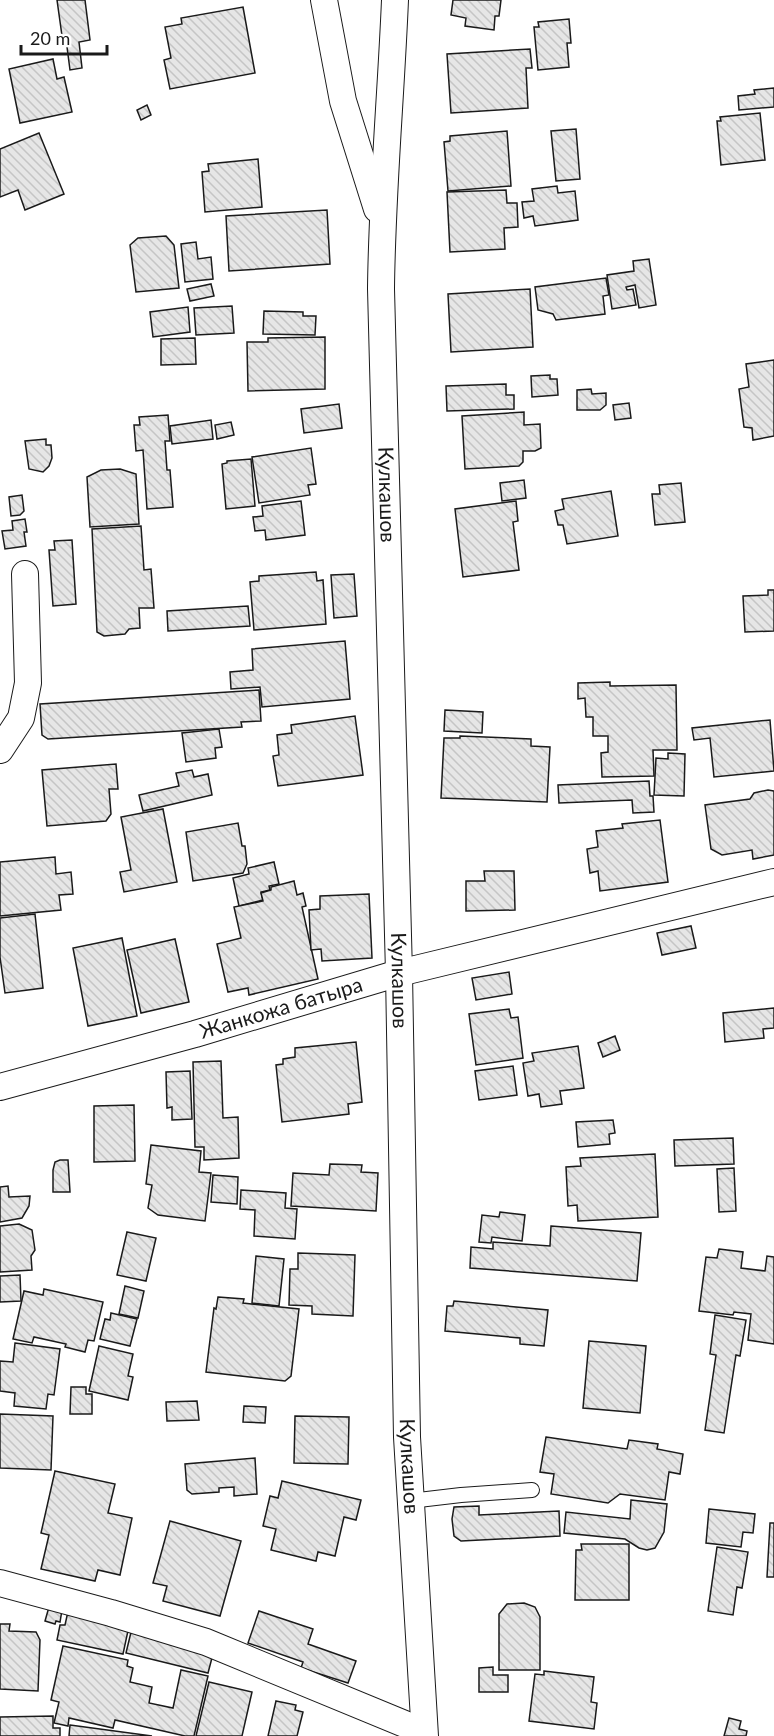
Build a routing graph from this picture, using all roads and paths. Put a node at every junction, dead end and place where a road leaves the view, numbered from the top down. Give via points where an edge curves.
1 (324, 0) edge
2 (395, 0) edge
3 (381, 224) junction
4 (25, 574) dead end
5 (0, 750) edge
6 (774, 882) edge
7 (399, 973) junction
8 (0, 1087) edge
9 (532, 1491) dead end
10 (410, 1501) junction
11 (0, 1583) edge
12 (424, 1734) edge

1 - 3 street, Кулкашов via 343,101
2 - 3 street, Кулкашов
3 - 7 street, Кулкашов
4 - 5 street via 28,683 21,718
6 - 7 street, Жанкожа батыра
7 - 8 street, Жанкожа батыра
7 - 10 street, Кулкашов
9 - 10 lane
10 - 12 street, Кулкашов
11 - 12 street via 206,1642

